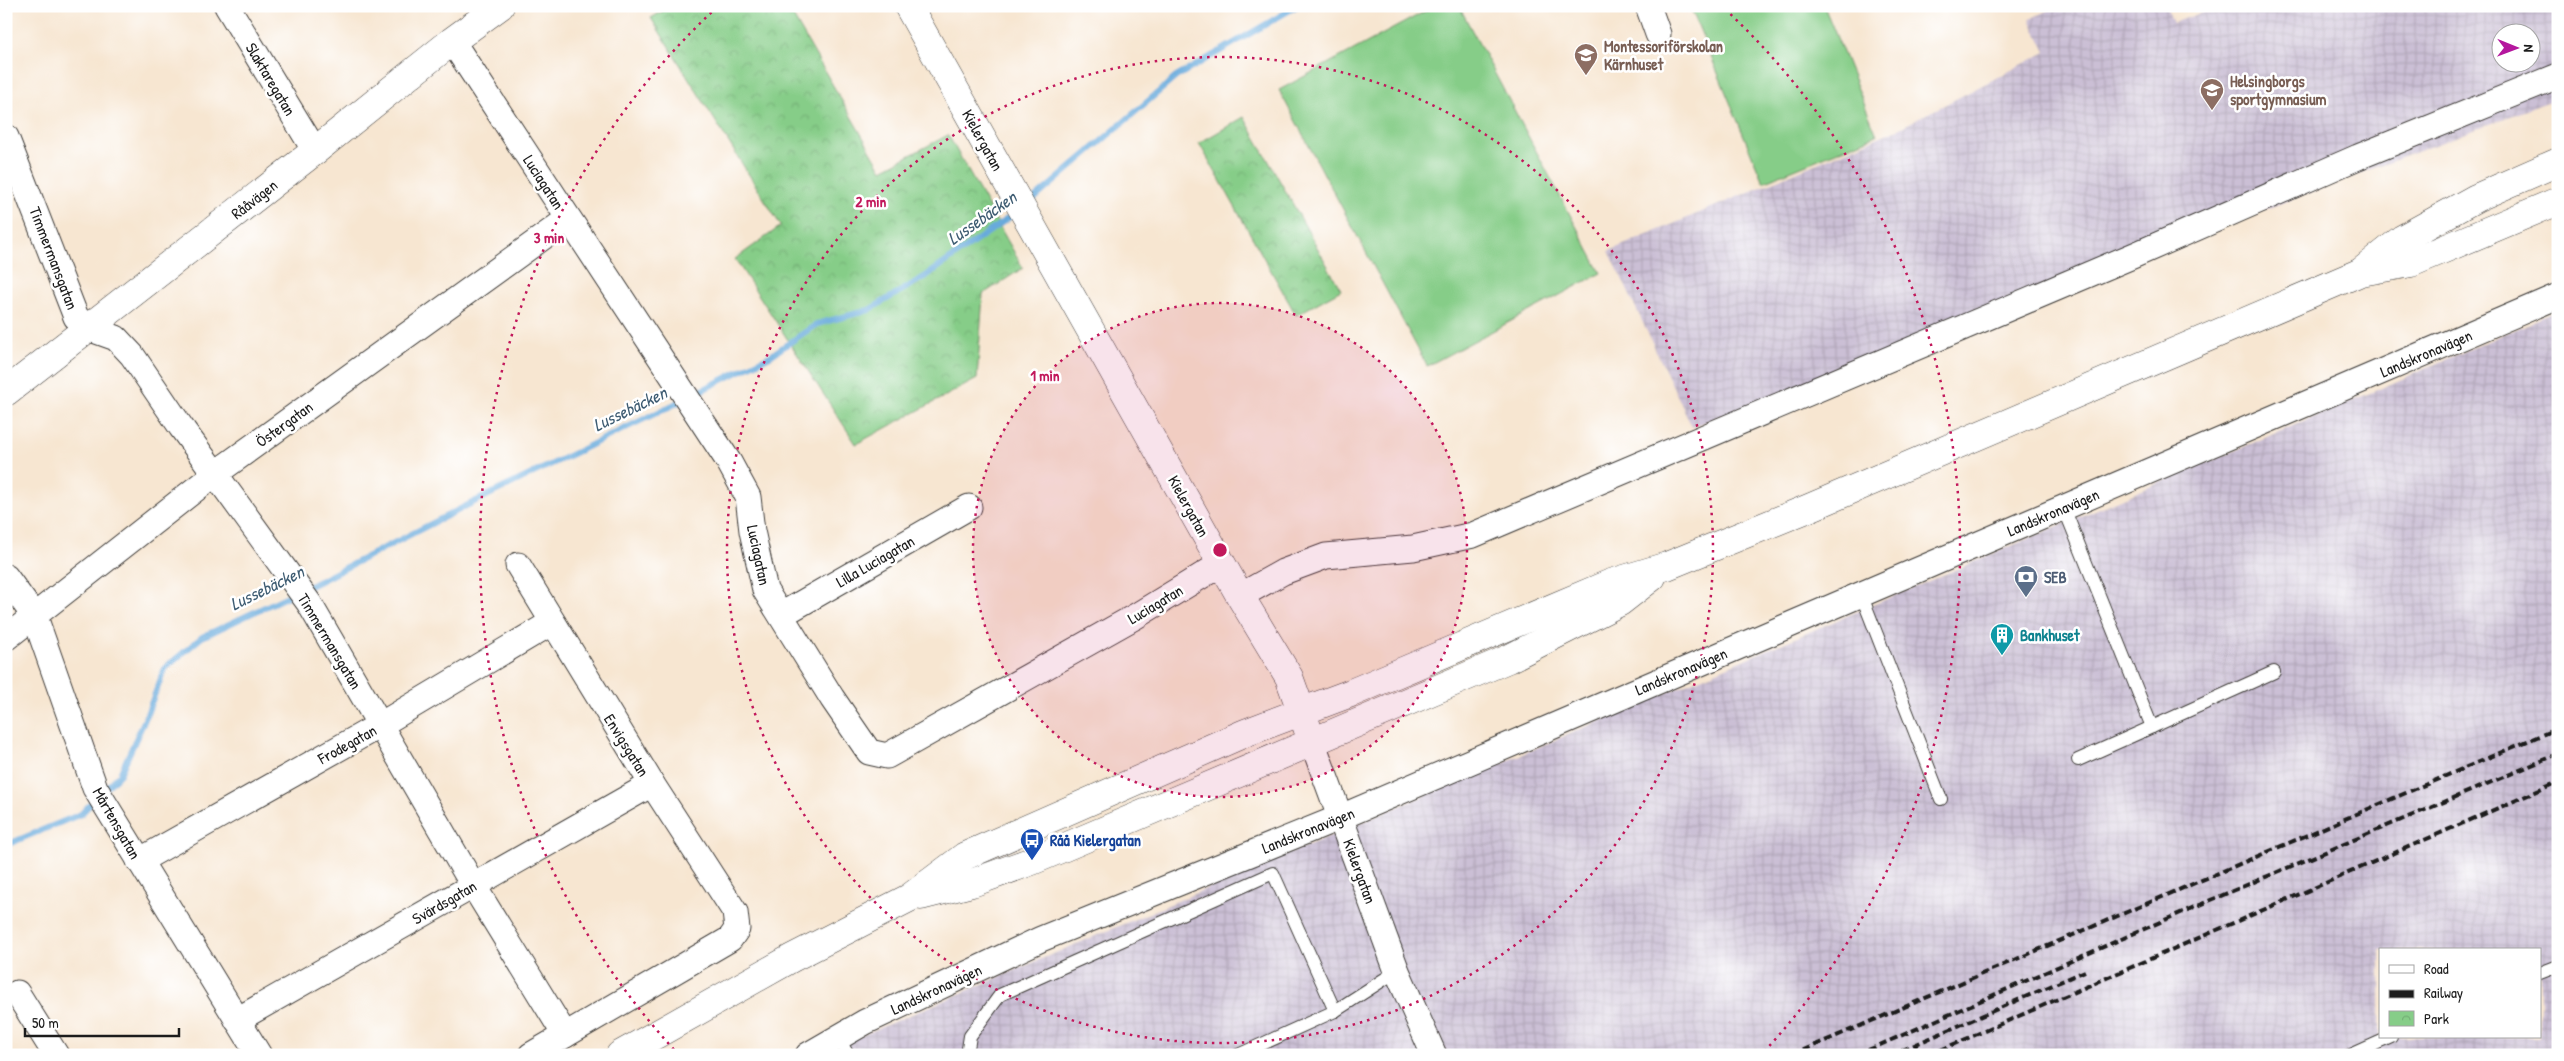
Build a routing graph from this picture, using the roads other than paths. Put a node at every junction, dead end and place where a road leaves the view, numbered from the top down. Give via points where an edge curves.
1 (227, 6) edge
2 (500, 6) edge
3 (908, 6) edge
4 (1648, 6) edge
5 (1658, 34) dead end
6 (452, 41) junction
7 (2558, 76) edge
8 (6, 137) edge
9 (315, 151) junction
10 (2558, 162) edge
11 (2558, 201) edge
12 (568, 219) junction
13 (2361, 272) junction
14 (2558, 296) edge
15 (88, 328) junction
16 (6, 392) edge
17 (216, 473) junction
18 (969, 507) dead end
19 (2064, 508) junction
20 (1221, 564) junction
21 (518, 565) dead end
22 (1667, 566) junction
23 (6, 577) edge
24 (1861, 594) junction
25 (1240, 596) junction
26 (781, 615) junction
27 (35, 617) junction
28 (551, 623) junction
29 (6, 638) edge
30 (2274, 672) dead end
31 (1302, 711) junction
32 (380, 725) junction
33 (2152, 727) junction
34 (1312, 741) junction
35 (2078, 760) dead end
36 (652, 784) junction
37 (1940, 799) dead end
38 (1341, 817) junction
39 (139, 860) junction
40 (473, 885) junction
41 (909, 898) junction
42 (2558, 966) edge
43 (1397, 971) junction
44 (2542, 972) edge
45 (18, 993) dead end
46 (1335, 1011) junction
47 (237, 1020) junction
48 (566, 1036) junction
49 (2389, 1038) edge
50 (843, 1047) edge
51 (56, 1055) edge
52 (259, 1055) edge
53 (531, 1055) edge
54 (620, 1055) edge
55 (808, 1055) edge
56 (967, 1055) edge
57 (1238, 1055) edge
58 (1434, 1055) edge
59 (2351, 1055) edge

1 - 9 street, Slaktaregatan
2 - 6 main road, Rååvägen
3 - 20 main road, Kielergatan
4 - 5 street
6 - 9 main road, Rååvägen
6 - 12 street, Luciagatan
7 - 25 street via 2358,157 1473,535 1413,548 1326,556 1283,572
8 - 15 street, Timmermansgatan via 76,317
9 - 15 main road, Rååvägen
10 - 13 main road via 2476,198 2402,239
11 - 13 main road via 2411,263
12 - 17 street, Östergatan
12 - 26 street, Luciagatan via 729,462 748,497 765,590
13 - 22 main road
14 - 19 street, Landskronavägen
15 - 16 main road, Rååvägen
15 - 17 street, Timmermansgatan via 116,338 132,355
17 - 27 street, Östergatan
17 - 32 street, Timmermansgatan via 302,593
18 - 26 street, Lilla Luciagatan
19 - 24 street, Landskronavägen
19 - 33 lane
20 - 25 main road, Kielergatan
20 - 26 street, Luciagatan via 1136,616 887,756 869,752
21 - 28 street, Envigsgatan
22 - 31 main road via 1611,583
22 - 34 main road via 1620,602 1508,659
23 - 27 street, Mårtensgatan
24 - 37 lane
24 - 38 street, Landskronavägen
25 - 31 main road, Kielergatan via 1289,677
27 - 29 street, Östergatan
27 - 39 street, Mårtensgatan via 95,788
28 - 32 street, Frodegatan
28 - 36 street, Envigsgatan
30 - 33 lane
31 - 34 main road, Kielergatan
31 - 41 main road via 1139,778 965,856
32 - 39 street, Frodegatan
32 - 40 street, Timmermansgatan
33 - 35 lane
34 - 38 street, Kielergatan
34 - 41 main road via 1032,861 972,883
36 - 40 street, Svärdsgatan
36 - 48 street, Envigsgatan via 735,912 738,923 730,939
38 - 43 street, Kielergatan
38 - 50 street, Landskronavägen via 1041,939 865,1022
39 - 47 street, Mårtensgatan
40 - 47 street, Svärdsgatan
40 - 48 street, Timmermansgatan
41 - 54 main road via 792,958
42 - 44 lane
43 - 46 lane
43 - 58 street, Kielergatan
45 - 51 street
46 - 56 lane via 1273,873 1000,995 970,1036
46 - 57 lane
47 - 52 street, Mårtensgatan
48 - 53 street
49 - 59 lane
50 - 55 street, Landskronavägen

